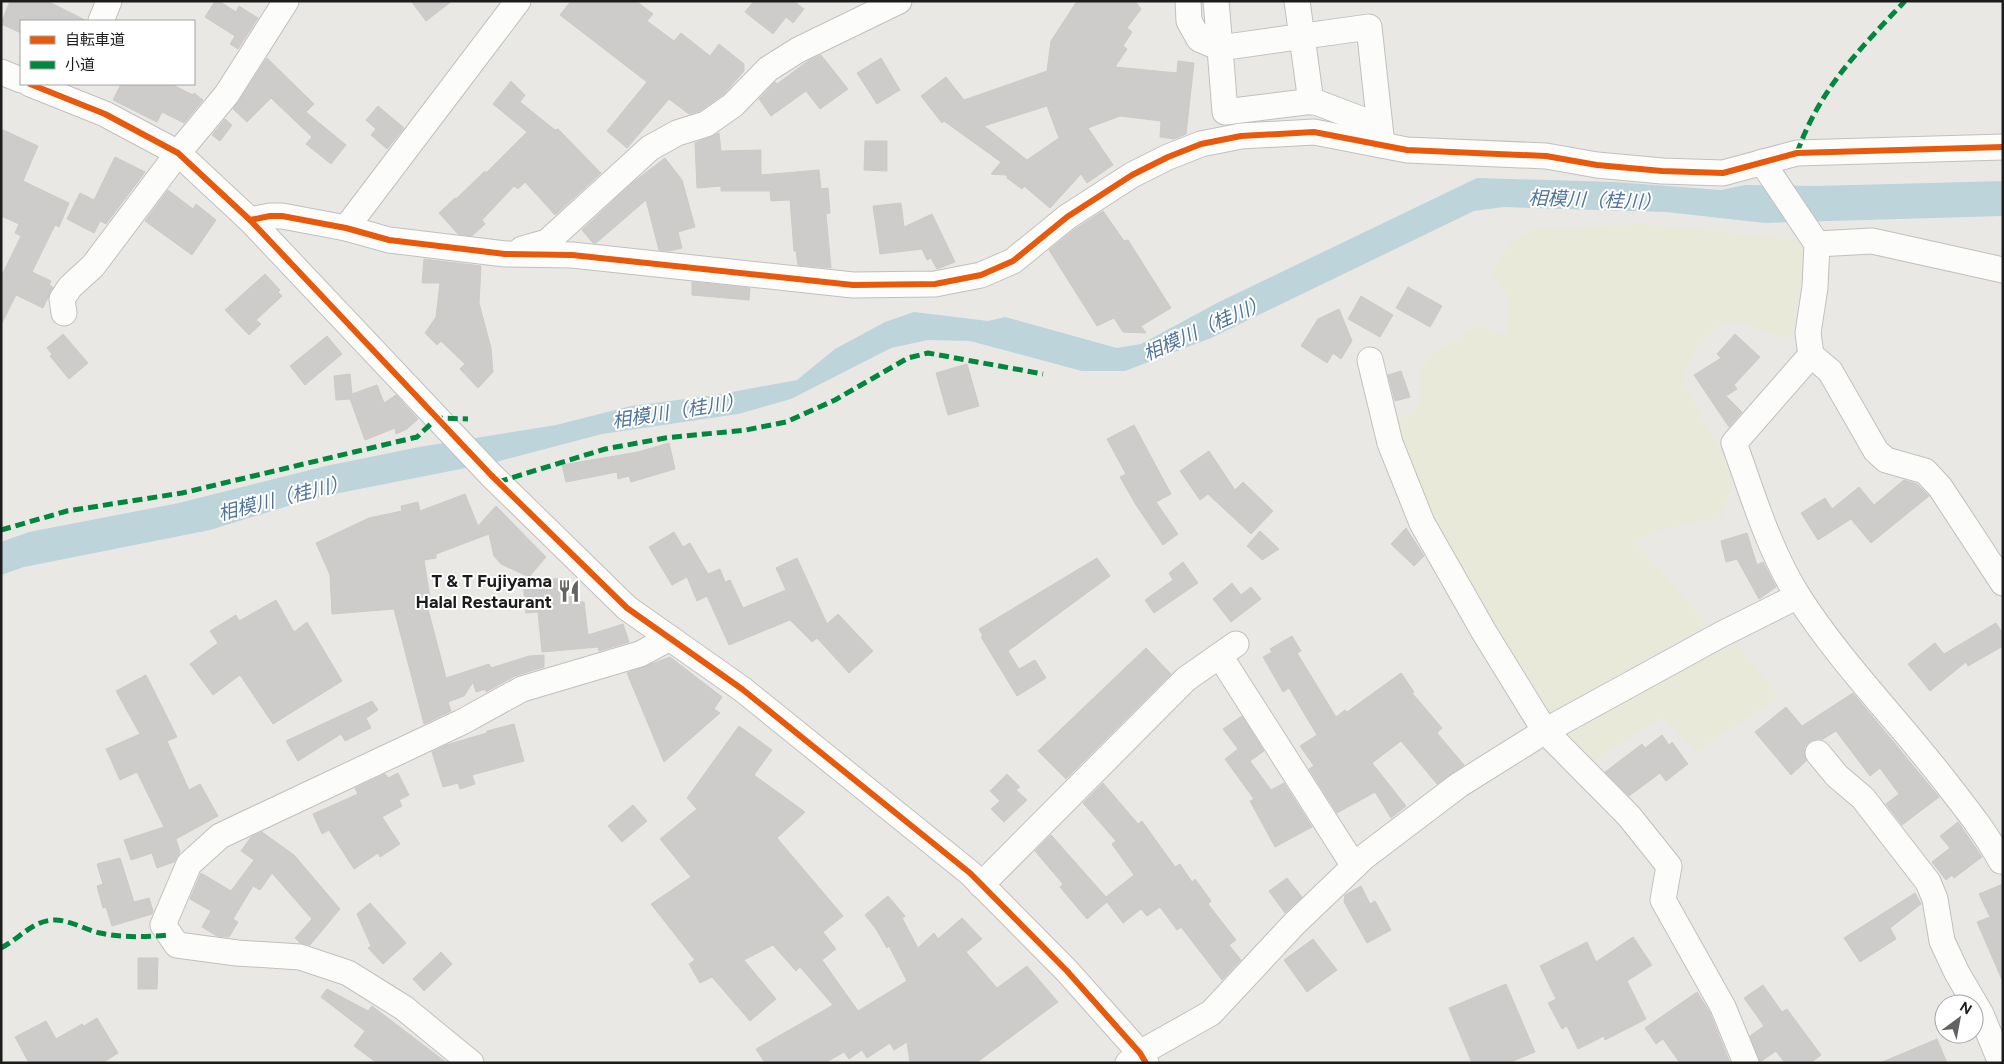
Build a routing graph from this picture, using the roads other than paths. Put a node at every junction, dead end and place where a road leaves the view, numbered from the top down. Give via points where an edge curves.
1 (109, 1) edge
2 (286, 1) edge
3 (518, 1) edge
4 (899, 1) edge
5 (1188, 1) edge
6 (1216, 1) edge
7 (1297, 1) edge
8 (101, 20) edge
9 (1301, 36) junction
10 (1220, 48) junction
11 (1, 72) edge
12 (20, 80) edge
13 (36, 85) edge
14 (74, 92) edge
15 (1311, 102) junction
16 (1381, 135) junction
17 (2003, 147) edge
18 (178, 153) junction
19 (1766, 169) junction
20 (250, 220) junction
21 (346, 228) junction
22 (1813, 238) junction
23 (505, 254) junction
24 (2003, 270) edge
25 (64, 313) dead end
26 (1811, 355) junction
27 (1370, 360) dead end
28 (2003, 582) edge
29 (1798, 596) junction
30 (670, 638) junction
31 (1545, 731) junction
32 (1818, 753) dead end
33 (2003, 860) edge
34 (1354, 866) junction
35 (981, 885) junction
36 (1138, 1060) edge
37 (470, 1063) edge
38 (1746, 1063) edge
39 (2002, 1063) edge

1 - 8 street
2 - 18 street via 227,94
3 - 21 street
4 - 23 street via 798,50 768,70 733,105 706,124 650,148 547,242
5 - 10 street via 1189,21 1199,39
6 - 10 street
7 - 9 street
9 - 10 street
9 - 15 street
9 - 16 street via 1369,27
10 - 15 street via 1225,112
11 - 12 street
13 - 14 street
14 - 18 street via 104,114
15 - 16 street
16 - 19 street via 1407,150 1546,156 1662,171 1723,173
16 - 23 street via 1314,132 1241,136 1201,144 1132,175 1066,217 1013,260 981,275 935,284 853,285 572,255
17 - 19 street via 1797,153
18 - 20 street
18 - 25 street via 93,266 70,287 62,300
19 - 22 street
20 - 21 street via 282,216
20 - 30 street via 491,475 628,608
21 - 23 street via 389,240
22 - 24 street via 1872,241
22 - 26 street via 1815,287 1808,333
26 - 28 street via 1830,371 1876,451 1886,460 1925,471 1940,487
26 - 29 street via 1734,443 1769,541
27 - 31 street via 1390,443 1422,523
29 - 31 street
29 - 33 street via 1871,692 1949,786
30 - 35 street via 742,689
30 - 37 street via 640,654 522,689 462,722 220,836 190,864 163,925 177,945 300,957 348,974 404,1008
31 - 34 street via 1451,791
31 - 38 street via 1628,816 1669,866 1663,900 1723,1007
32 - 39 street via 1837,776 1863,798 1928,882 1935,899 1942,941 1981,1014
34 - 35 street via 1228,650 1186,679
34 - 36 street via 1294,924 1211,1013
35 - 36 street via 1067,971

